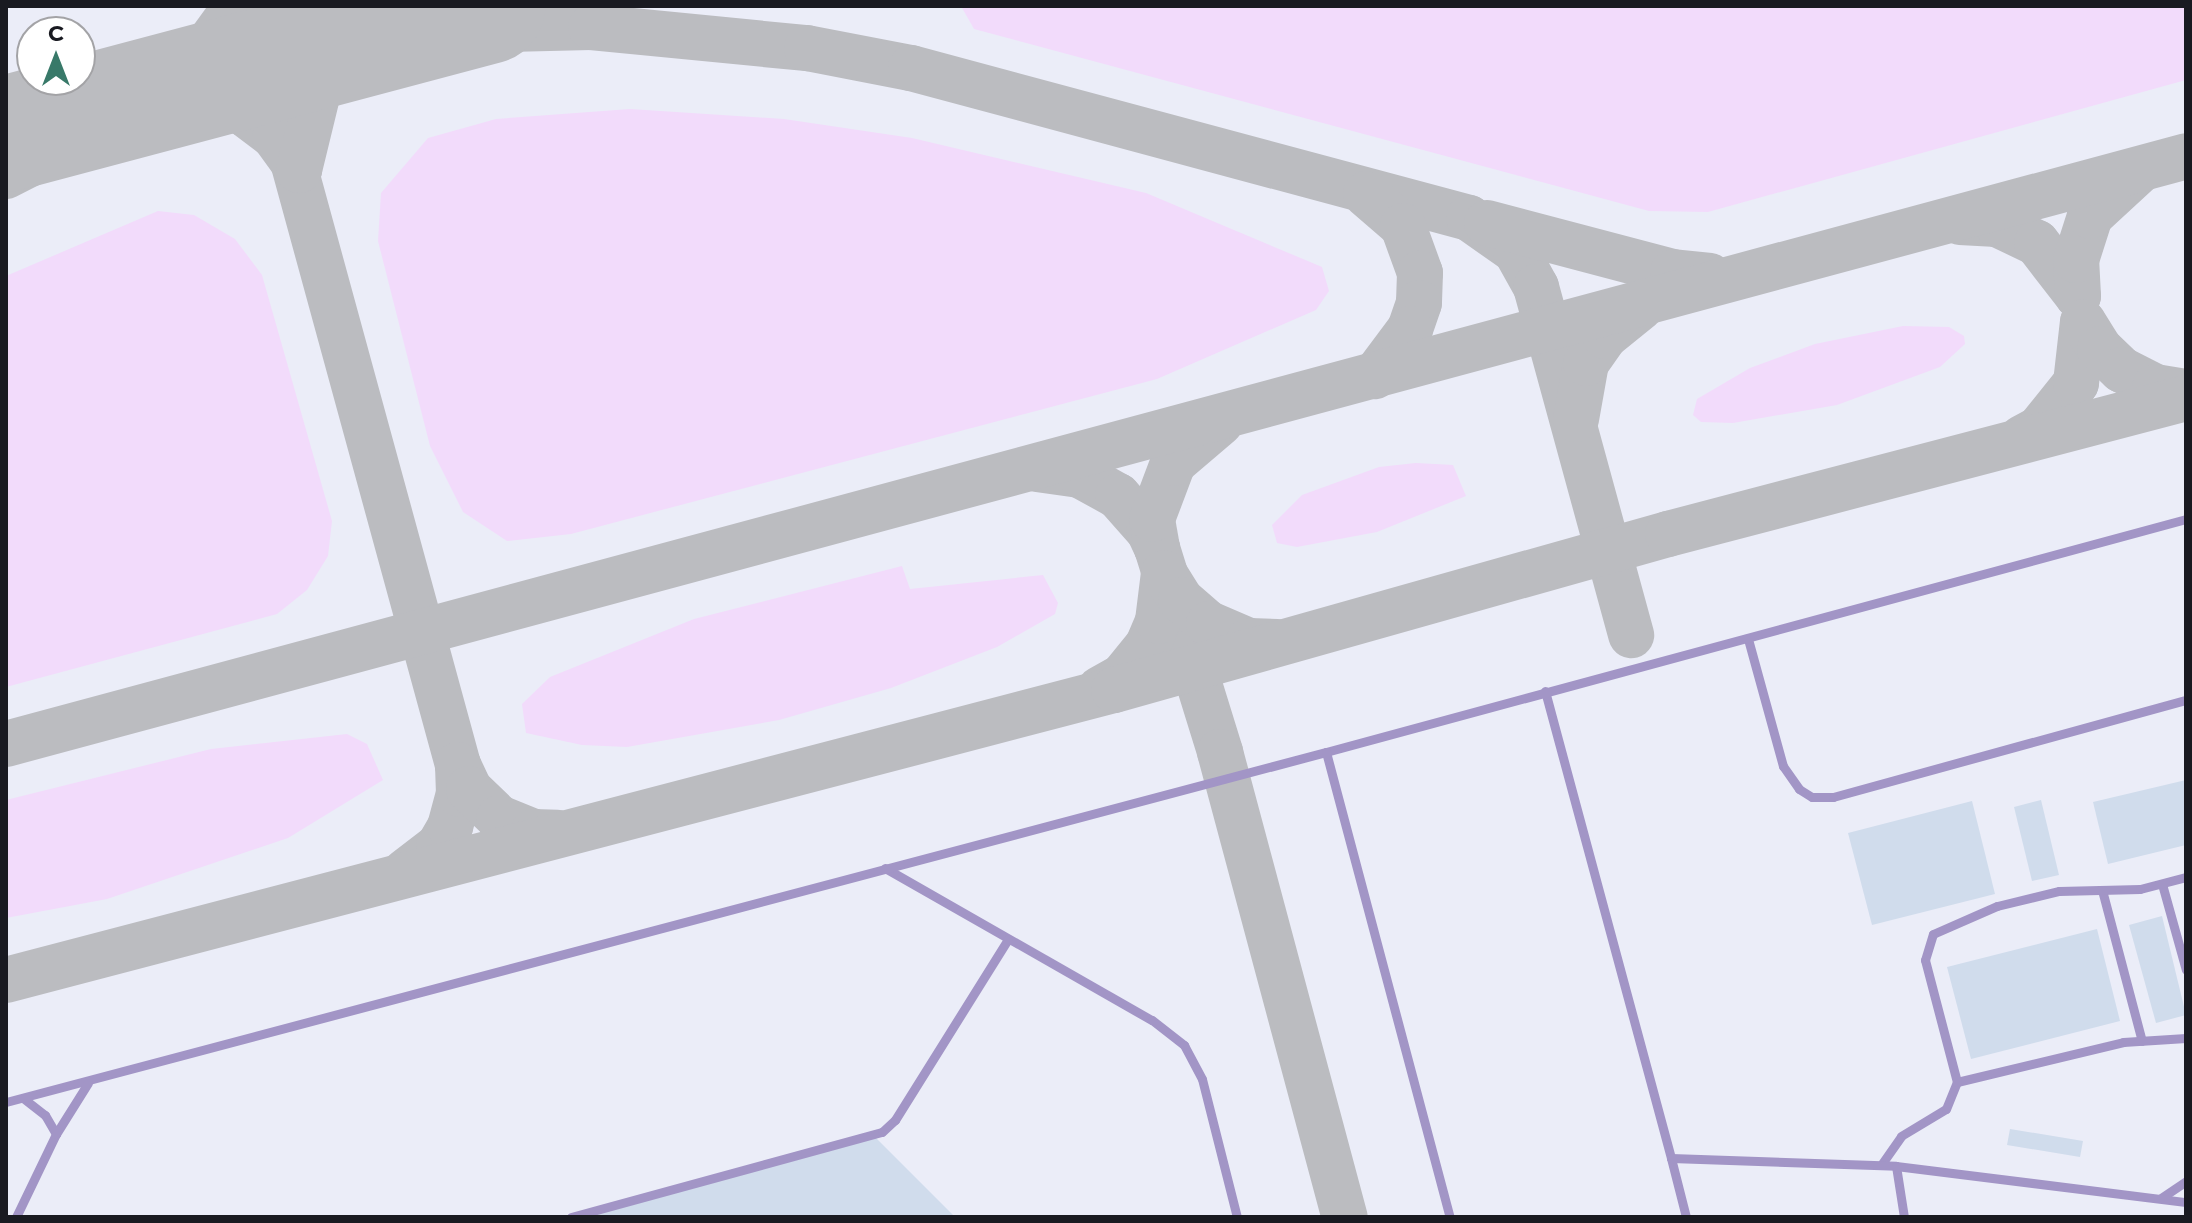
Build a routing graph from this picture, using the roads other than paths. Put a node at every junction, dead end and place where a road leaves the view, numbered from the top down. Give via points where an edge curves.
1 (2186, 519) edge
2 (1748, 639) junction
3 (1545, 691) junction
4 (2186, 700) edge
5 (1326, 752) junction
6 (885, 868) junction
7 (2186, 877) edge
8 (2162, 884) junction
9 (2102, 890) junction
10 (1008, 939) junction
11 (2186, 970) edge
12 (2186, 1038) edge
13 (2142, 1041) junction
14 (1957, 1082) junction
15 (88, 1083) junction
16 (23, 1098) junction
17 (6, 1102) edge
18 (56, 1134) junction
19 (1671, 1158) junction
20 (1881, 1165) junction
21 (1896, 1166) junction
22 (2186, 1181) edge
23 (2161, 1198) junction
24 (2186, 1202) edge
25 (16, 1217) edge
26 (571, 1217) edge
27 (1237, 1217) edge
28 (1450, 1217) edge
29 (1686, 1217) edge
30 (1904, 1217) edge

1 - 2 lane
2 - 3 lane
2 - 4 lane via 1783,766 1799,789 1812,797 1833,797
3 - 5 lane
3 - 19 lane
5 - 6 lane via 1004,841
5 - 28 lane
6 - 10 lane
6 - 15 lane
7 - 8 lane
8 - 9 lane
8 - 11 lane
9 - 13 lane
9 - 14 lane via 2059,891 1997,906 1945,927 1927,942 1925,960
10 - 26 lane via 895,1120 882,1132
10 - 27 lane via 1152,1020 1196,1059
12 - 13 lane
13 - 14 lane
14 - 20 lane via 1946,1109 1901,1136
15 - 16 lane
15 - 18 lane
16 - 17 lane
16 - 18 lane via 45,1115
18 - 25 lane
19 - 20 lane
19 - 29 lane
20 - 21 lane
21 - 23 lane
21 - 30 lane
22 - 23 lane
23 - 24 lane

